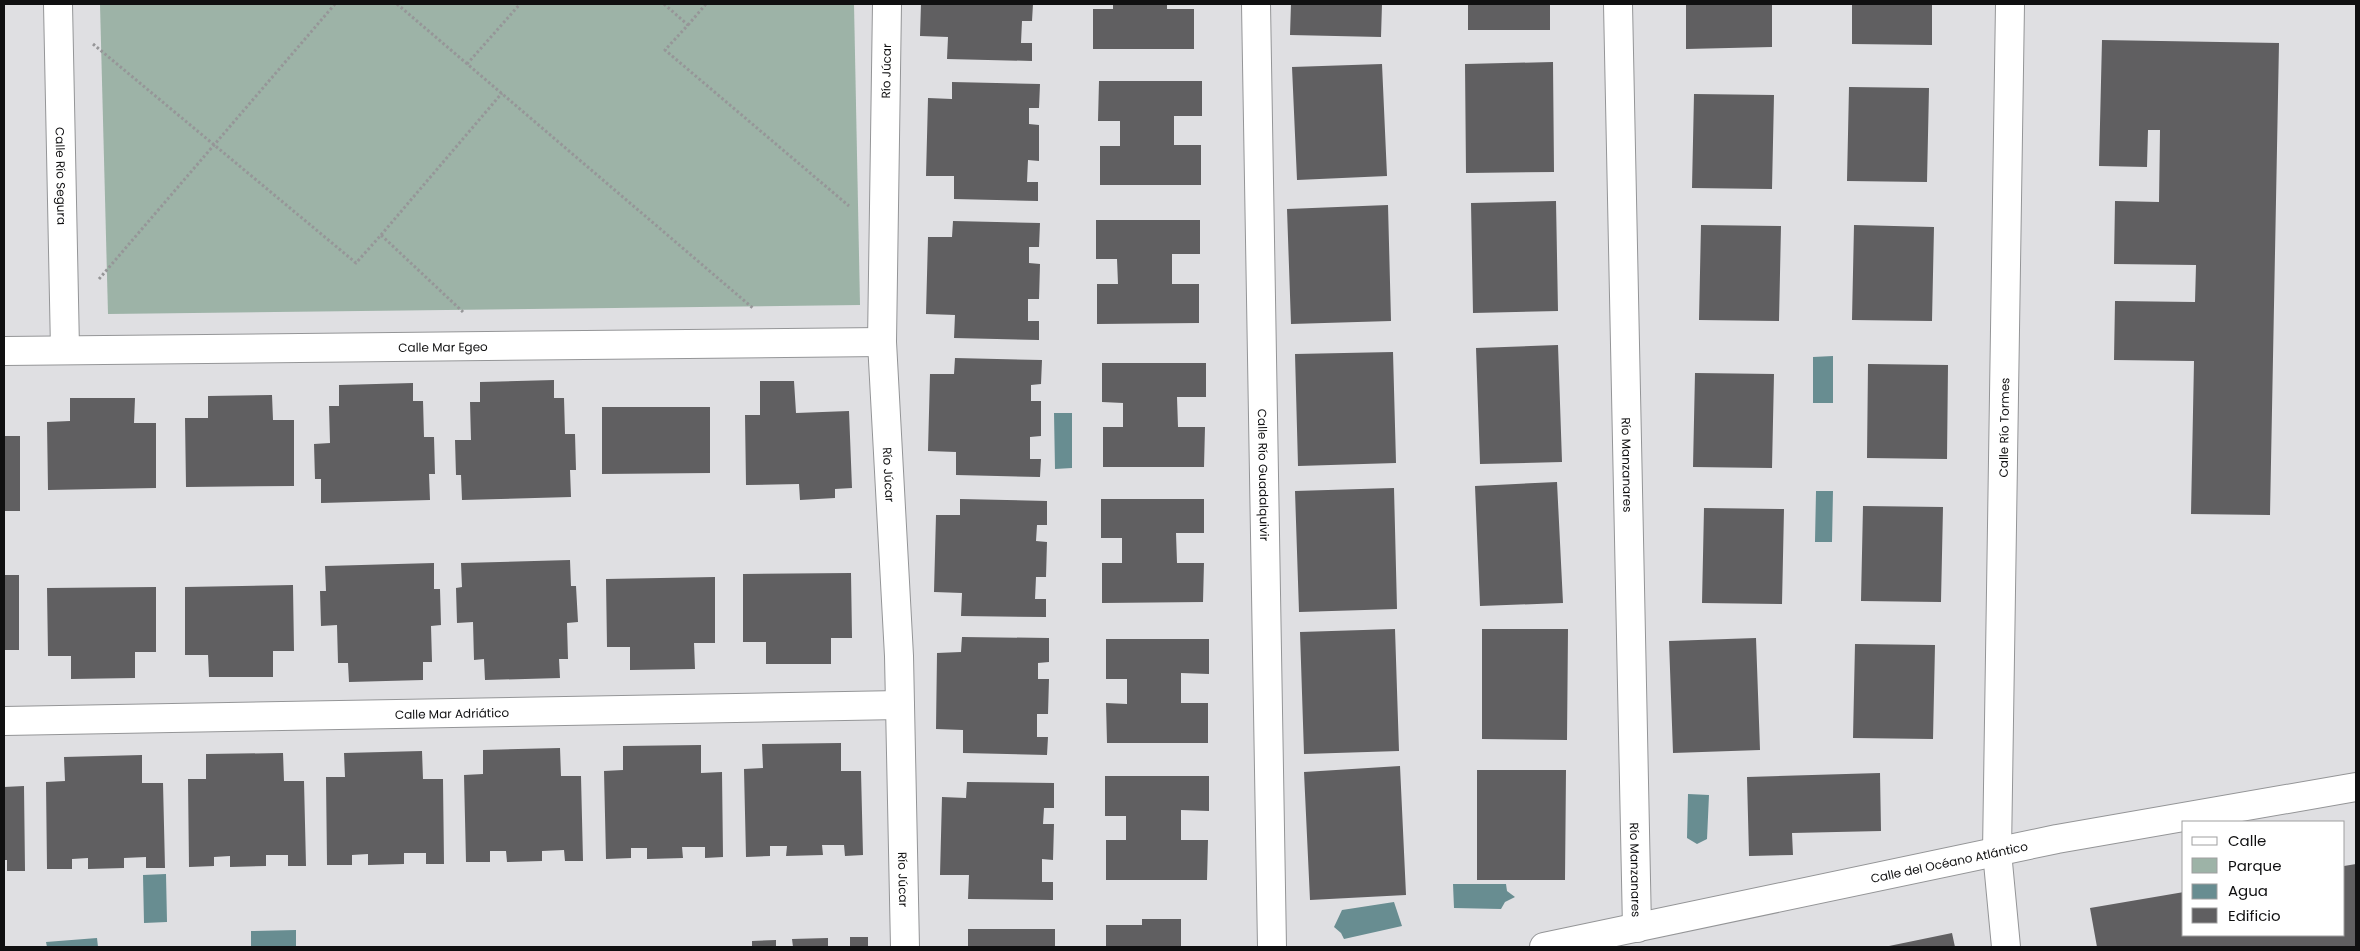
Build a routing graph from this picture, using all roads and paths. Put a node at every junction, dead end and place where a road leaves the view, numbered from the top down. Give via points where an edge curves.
1 (335, 4) edge
2 (397, 4) edge
3 (520, 4) edge
4 (664, 4) edge
5 (706, 4) edge
6 (887, 4) edge
7 (1256, 4) edge
8 (1618, 4) edge
9 (2010, 4) edge
10 (58, 9) edge
11 (688, 26) junction
12 (467, 64) junction
13 (502, 94) junction
14 (215, 145) junction
15 (381, 235) junction
16 (884, 235) junction
17 (66, 317) junction
18 (792, 342) junction
19 (882, 342) junction
20 (498, 345) junction
21 (65, 350) junction
22 (4, 351) edge
23 (900, 705) junction
24 (4, 721) edge
25 (2356, 787) edge
26 (1997, 852) junction
27 (1637, 928) junction
28 (905, 947) edge
29 (1272, 947) edge
30 (1544, 947) edge
31 (2006, 947) edge

1 - 14 path
2 - 12 path
3 - 12 path
4 - 11 path
5 - 11 path
6 - 16 street, Río Júcar
7 - 29 street, Calle Río Guadalquivir
8 - 27 street, Río Manzanares
9 - 26 street, Calle Río Tormes
10 - 14 path
10 - 17 street, Calle Río Segura
11 - 16 path via 665,50
12 - 13 path
13 - 15 path
13 - 18 path
14 - 15 path via 356,263
14 - 17 path
15 - 20 path
16 - 19 street, Río Júcar
17 - 21 street, Calle Río Segura
18 - 19 street, Calle Mar Egeo
18 - 20 street, Calle Mar Egeo
19 - 23 street, Río Júcar
20 - 21 street, Calle Mar Egeo
21 - 22 street, Calle Mar Egeo
23 - 24 street, Calle Mar Adriático
23 - 28 street, Río Júcar
25 - 26 street, Calle del Océano Atlántico
26 - 27 street, Calle del Océano Atlántico
26 - 31 street, Calle Río Tormes
27 - 30 street, Calle del Océano Atlántico

